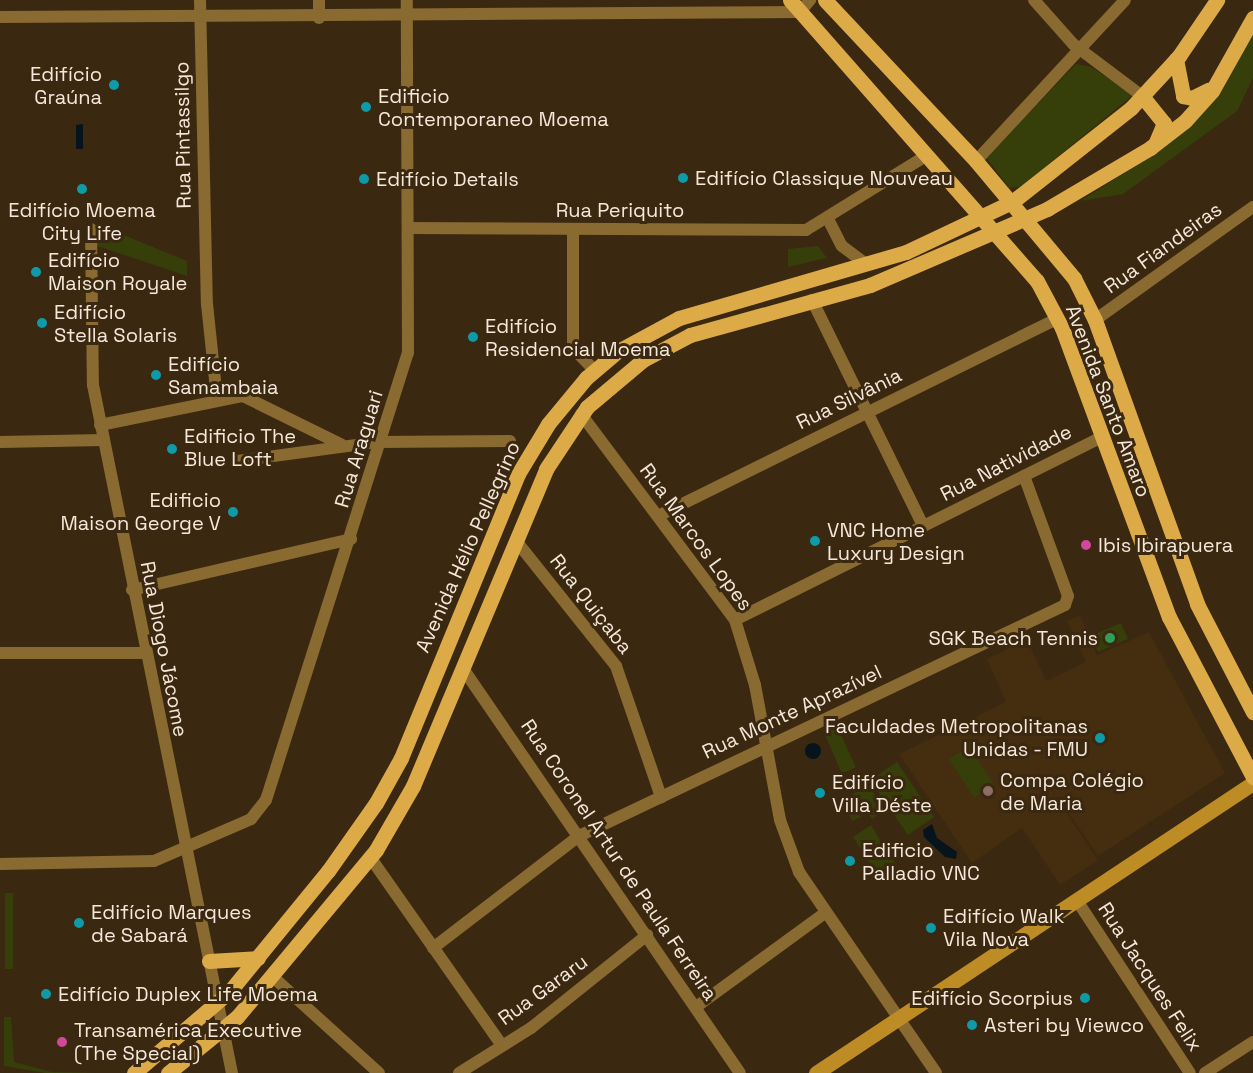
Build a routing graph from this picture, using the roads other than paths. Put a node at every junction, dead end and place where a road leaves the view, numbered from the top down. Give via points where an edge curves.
1 (200, 0) edge
2 (319, 0) edge
3 (407, 0) edge
4 (810, 0) edge
5 (825, 0) edge
6 (1034, 0) edge
7 (1125, 0) edge
8 (1217, 0) edge
9 (795, 6) edge
10 (0, 17) edge
11 (407, 17) junction
12 (200, 18) junction
13 (319, 18) junction
14 (1253, 18) edge
15 (1080, 49) junction
16 (1176, 59) junction
17 (1219, 81) junction
18 (1142, 96) junction
19 (1150, 148) junction
20 (926, 156) junction
21 (976, 160) junction
22 (1012, 202) junction
23 (1253, 207) edge
24 (984, 216) junction
25 (828, 219) junction
26 (1026, 219) junction
27 (408, 228) junction
28 (91, 229) dead end
29 (573, 230) junction
30 (998, 233) junction
31 (867, 266) junction
32 (812, 300) junction
33 (1057, 319) junction
34 (1095, 320) junction
35 (594, 370) junction
36 (217, 399) junction
37 (867, 412) junction
38 (581, 414) junction
39 (100, 425) junction
40 (1100, 438) junction
41 (104, 440) junction
42 (510, 441) dead end
43 (0, 442) edge
44 (384, 442) junction
45 (342, 445) junction
46 (237, 461) dead end
47 (1024, 476) junction
48 (658, 516) junction
49 (923, 526) junction
50 (351, 539) junction
51 (517, 542) junction
52 (132, 590) junction
53 (735, 620) junction
54 (0, 653) edge
55 (143, 653) junction
56 (464, 670) junction
57 (1252, 708) edge
58 (765, 746) junction
59 (1253, 777) edge
60 (1253, 783) edge
61 (661, 797) junction
62 (579, 836) junction
63 (185, 849) junction
64 (370, 857) junction
65 (0, 864) edge
66 (1077, 902) junction
67 (825, 914) junction
68 (647, 935) junction
69 (434, 948) junction
70 (258, 958) junction
71 (209, 961) junction
72 (273, 976) junction
73 (218, 1004) junction
74 (696, 1007) junction
75 (898, 1019) junction
76 (223, 1030) junction
77 (1253, 1042) edge
78 (501, 1044) junction
79 (134, 1073) edge
80 (168, 1073) edge
81 (232, 1073) edge
82 (380, 1073) edge
83 (459, 1073) edge
84 (740, 1073) edge
85 (816, 1073) edge
86 (936, 1073) edge
87 (1190, 1073) edge
88 (1205, 1073) edge

1 - 12 street, Rua Pintassilgo
2 - 13 street
3 - 11 street, Rua Araguari
4 - 9 street
5 - 21 main road, Avenida Santo Amaro
6 - 15 street
7 - 15 street
8 - 16 main road, Avenida Hélio Pellegrino
9 - 11 street
9 - 20 main road, Avenida Santo Amaro
10 - 12 street
11 - 13 street
11 - 27 street, Rua Araguari
12 - 13 street
12 - 36 street, Rua Pintassilgo via 206,269
14 - 17 main road, Avenida Hélio Pellegrino
15 - 18 street
15 - 21 street
16 - 17 main road via 1178,88 1187,98
16 - 18 main road, Avenida Hélio Pellegrino
17 - 19 main road, Avenida Hélio Pellegrino via 1185,121
18 - 19 main road via 1164,123
18 - 22 main road, Avenida Hélio Pellegrino via 1072,159
19 - 26 main road, Avenida Hélio Pellegrino
20 - 24 main road, Avenida Santo Amaro
20 - 25 street, Rua Periquito
21 - 22 main road, Avenida Santo Amaro
22 - 24 main road, Avenida Hélio Pellegrino
22 - 26 main road, Avenida Santo Amaro
23 - 34 street, Rua Fiandeiras
24 - 30 main road, Avenida Santo Amaro
24 - 31 main road, Avenida Hélio Pellegrino
25 - 29 street, Rua Periquito via 798,231
25 - 31 street via 843,246
26 - 30 main road, Avenida Hélio Pellegrino
26 - 34 main road, Avenida Santo Amaro via 1074,278
27 - 29 street, Rua Periquito
27 - 44 street, Rua Araguari via 408,354
28 - 39 street, Rua Diogo Jácome via 90,344
29 - 35 street via 573,348
30 - 32 main road, Avenida Hélio Pellegrino via 908,272
30 - 33 main road, Avenida Santo Amaro via 1037,281
31 - 35 main road, Avenida Hélio Pellegrino via 680,318
32 - 37 street
32 - 38 main road, Avenida Hélio Pellegrino via 715,326 669,345
33 - 37 street, Rua Silvânia
33 - 40 main road, Avenida Santo Amaro
34 - 57 main road, Avenida Santo Amaro via 1197,604
35 - 70 main road, Avenida Hélio Pellegrino via 548,424 518,474 400,758 376,803
36 - 39 street
36 - 45 street via 249,398
37 - 48 street, Rua Silvânia
37 - 49 street
38 - 48 street, Rua Marcos Lopes
38 - 51 main road, Avenida Hélio Pellegrino via 546,469
39 - 41 street, Rua Diogo Jácome
40 - 47 street, Rua Natividade
40 - 59 main road, Avenida Santo Amaro via 1169,617
41 - 43 street
41 - 52 street, Rua Diogo Jácome
42 - 44 street
44 - 45 street
44 - 50 street, Rua Araguari
45 - 46 street
47 - 49 street, Rua Natividade
47 - 58 street, Rua Monte Aprazível via 1068,596 1065,605
48 - 53 street, Rua Marcos Lopes
49 - 53 street, Rua Natividade
50 - 52 street
50 - 63 street, Rua Araguari via 264,805 251,819
51 - 56 main road, Avenida Hélio Pellegrino
51 - 61 street, Rua Quiçaba via 616,666
52 - 55 street, Rua Diogo Jácome
53 - 58 street, Rua Marcos Lopes
54 - 55 street
55 - 63 street, Rua Diogo Jácome
56 - 62 street, Rua Coronel Artur de Paula Ferreira
56 - 64 main road, Avenida Hélio Pellegrino via 413,786
58 - 61 street, Rua Monte Aprazível
58 - 67 street, Rua Marcos Lopes via 787,844
60 - 66 street
61 - 62 street, Rua Monte Aprazível
62 - 68 street, Rua Coronel Artur de Paula Ferreira
62 - 69 street, Rua Monte Aprazível
63 - 65 street, Rua Araguari via 134,863
63 - 71 street, Rua Diogo Jácome
64 - 69 street
64 - 72 main road, Avenida Hélio Pellegrino
66 - 75 street
66 - 87 street, Rua Jacques Felix
67 - 74 street
67 - 75 street, Rua Marcos Lopes
68 - 74 street, Rua Coronel Artur de Paula Ferreira
68 - 78 street, Rua Gararu via 531,1028
69 - 78 street
70 - 71 main road
70 - 73 main road, Avenida Hélio Pellegrino
71 - 73 street, Rua Diogo Jácome
72 - 76 main road, Avenida Hélio Pellegrino
72 - 82 street
73 - 76 street, Rua Diogo Jácome
73 - 79 main road, Avenida Hélio Pellegrino
74 - 84 street, Rua Coronel Artur de Paula Ferreira
75 - 85 street
75 - 86 street, Rua Marcos Lopes
76 - 80 main road, Avenida Hélio Pellegrino
76 - 81 street, Rua Diogo Jácome
77 - 88 street
78 - 83 street, Rua Gararu

